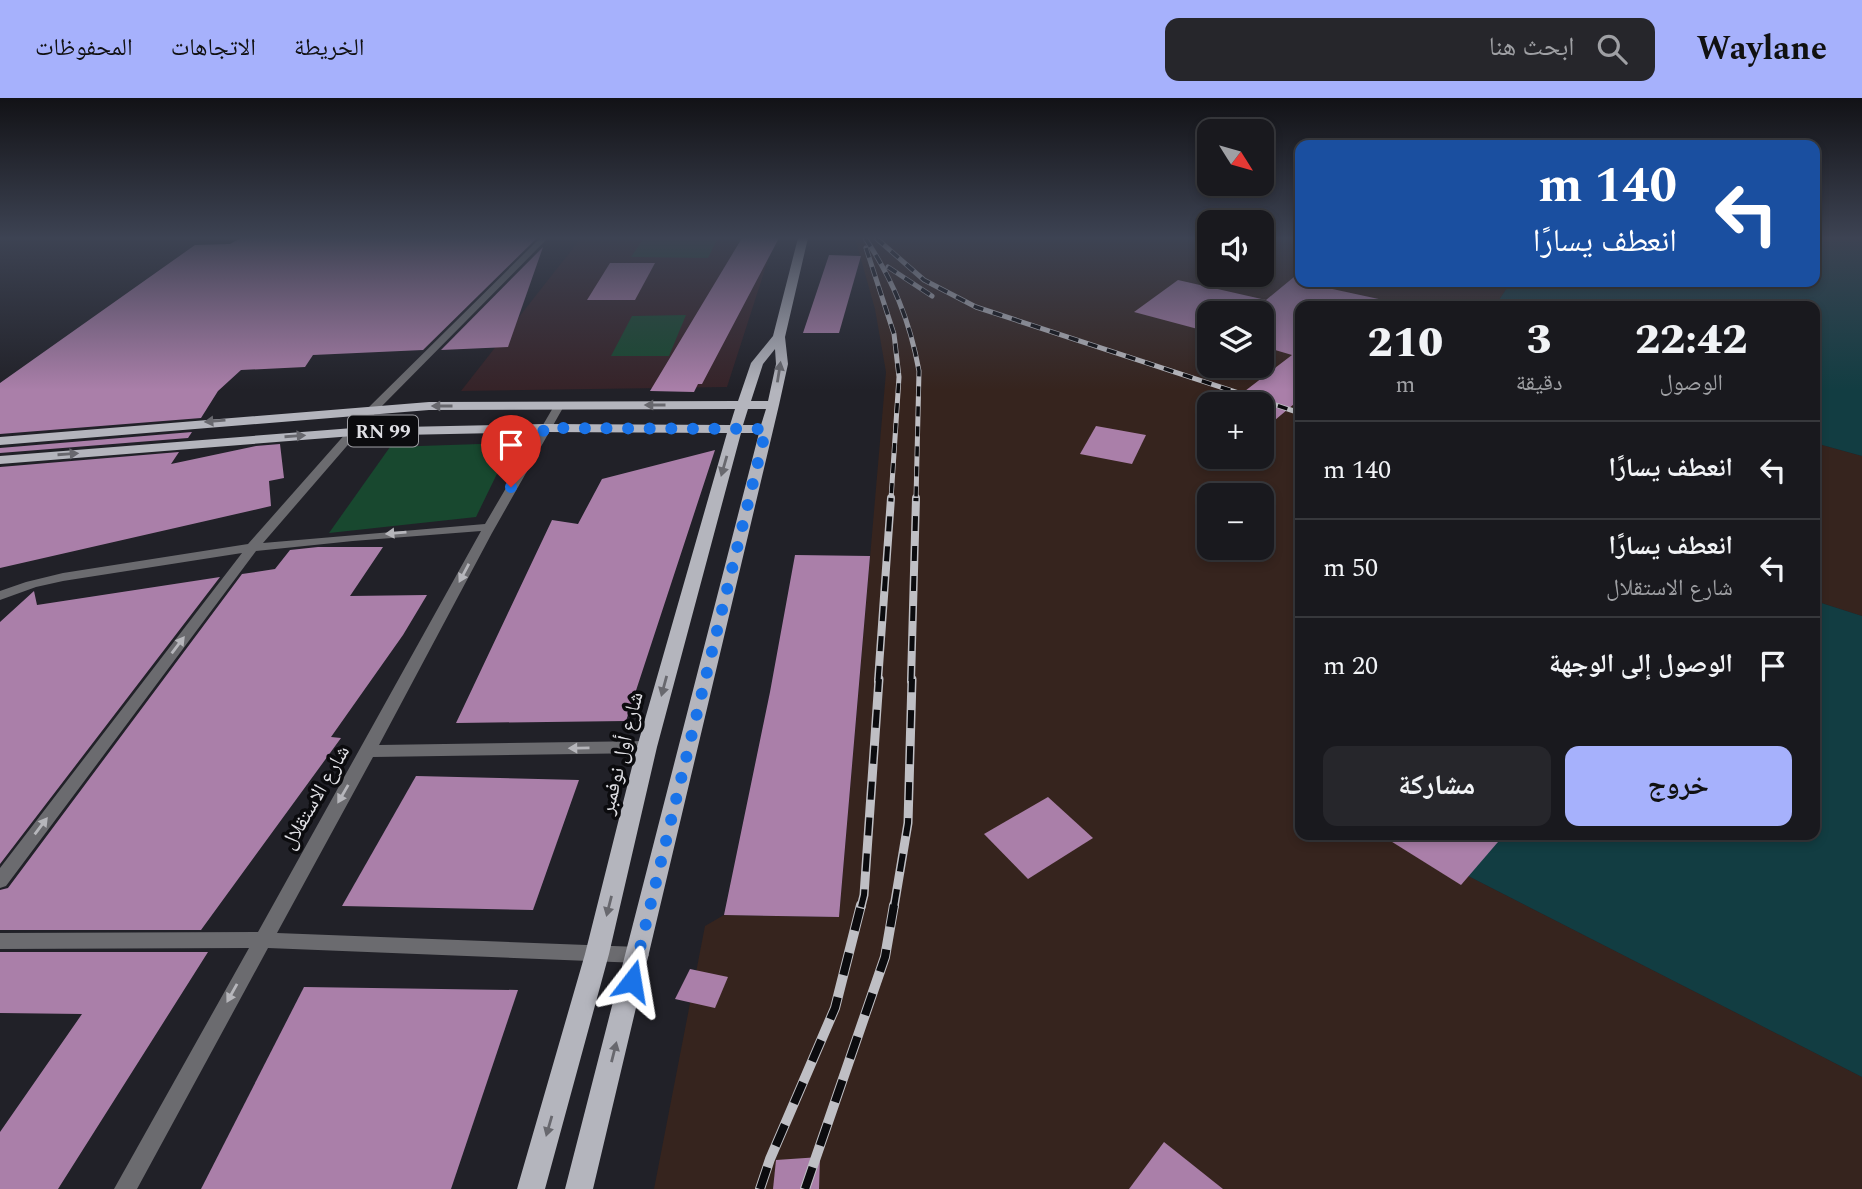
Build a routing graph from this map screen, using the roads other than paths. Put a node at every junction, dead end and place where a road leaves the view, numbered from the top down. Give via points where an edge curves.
1 (493, 289) edge
2 (791, 289) edge
3 (779, 338) junction
4 (742, 405) junction
5 (773, 405) junction
6 (559, 406) junction
7 (374, 408) junction
8 (545, 428) junction
9 (734, 429) junction
10 (766, 429) junction
11 (353, 432) junction
12 (0, 441) edge
13 (0, 460) edge
14 (488, 527) junction
15 (251, 548) junction
16 (0, 596) edge
17 (647, 747) junction
18 (368, 751) junction
19 (0, 881) edge
20 (261, 940) junction
21 (0, 941) edge
22 (597, 954) junction
23 (639, 954) junction
24 (125, 1189) edge
25 (531, 1189) edge
26 (579, 1189) edge

1 - 7 street
2 - 3 main road
3 - 4 main road, شارع أول نوفمبر via 757,363
5 -> 3 main road via 782,364
4 - 5 main road, RN 99
4 -> 6 main road, RN 99
4 - 9 main road, شارع أول نوفمبر
5 - 10 main road
6 -> 7 main road, RN 99
6 - 8 street, شارع الاستقلال
7 - 11 street
7 -> 12 main road, RN 99
8 - 9 main road, RN 99
8 - 11 main road, RN 99
8 - 14 street, شارع الاستقلال
9 - 10 main road, RN 99
9 -> 17 main road, شارع أول نوفمبر
10 - 23 main road
13 -> 11 main road, RN 99
11 - 15 street
14 -> 15 street
14 -> 18 street, شارع الاستقلال
15 - 16 street via 45,581
19 -> 15 street
17 -> 18 street
17 -> 22 main road, شارع أول نوفمبر
18 -> 20 street, شارع الاستقلال
20 - 21 street
20 - 22 street
20 -> 24 street, شارع الاستقلال
22 - 23 street
22 -> 25 main road, شارع أول نوفمبر
26 -> 23 main road

